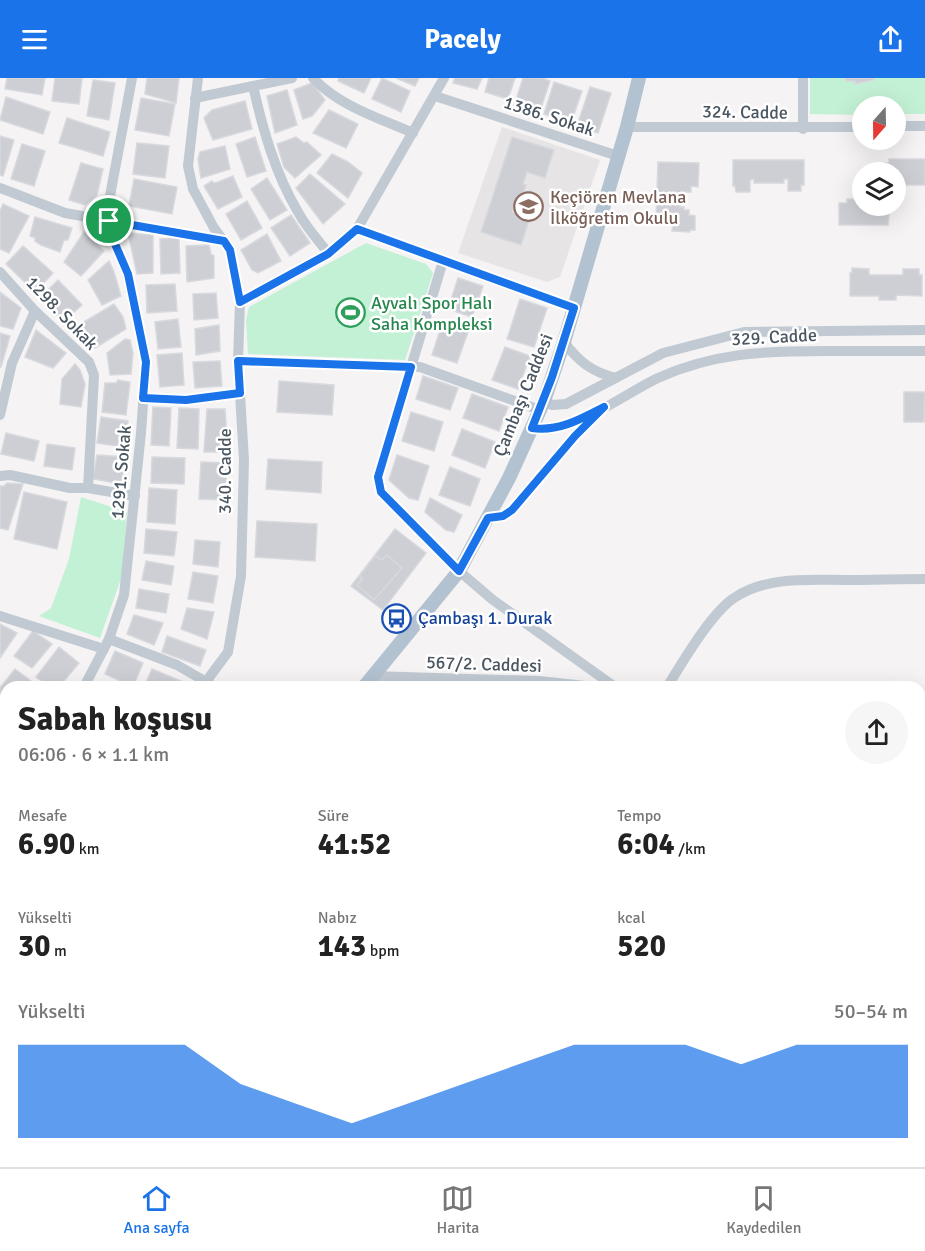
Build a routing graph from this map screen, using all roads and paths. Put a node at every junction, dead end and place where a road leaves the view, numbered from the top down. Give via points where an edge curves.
1 (132, 78) edge
2 (198, 78) edge
3 (292, 78) edge
4 (313, 78) edge
5 (444, 78) edge
6 (639, 78) edge
7 (803, 78) edge
8 (253, 86) junction
9 (435, 96) junction
10 (195, 98) junction
11 (906, 126) edge
12 (925, 126) edge
13 (627, 127) junction
14 (852, 127) edge
15 (802, 129) junction
16 (413, 133) junction
17 (618, 156) junction
18 (0, 188) edge
19 (109, 221) junction
20 (357, 229) junction
21 (224, 241) junction
22 (328, 254) junction
23 (443, 261) junction
24 (0, 272) edge
25 (240, 302) junction
26 (574, 308) junction
27 (35, 311) junction
28 (925, 330) edge
29 (564, 342) junction
30 (925, 351) edge
31 (238, 361) junction
32 (411, 367) junction
33 (616, 378) junction
34 (240, 393) junction
35 (143, 398) junction
36 (542, 406) junction
37 (604, 407) junction
38 (0, 415) edge
39 (532, 428) junction
40 (0, 476) edge
41 (88, 488) junction
42 (135, 496) junction
43 (488, 518) junction
44 (459, 571) junction
45 (925, 579) edge
46 (0, 616) edge
47 (106, 644) junction
48 (87, 681) edge
49 (202, 681) edge
50 (210, 681) edge
51 (368, 681) edge
52 (539, 681) edge
53 (607, 681) edge
54 (672, 681) edge

1 - 19 street, 1291. Sokak via 107,212
2 - 10 street, 340. Cadde
3 - 8 street
4 - 16 street via 326,91 351,105
5 - 9 street
6 - 13 main road, Çambaşı Caddesi
7 - 15 street
8 - 10 street
8 - 22 street via 279,175 299,214
9 - 16 street
9 - 17 street, 1386. Sokak
10 - 21 street, 340. Cadde via 188,166 193,189
11 - 12 street
13 - 15 street, 324. Cadde
13 - 17 main road, Çambaşı Caddesi
14 - 15 street, 324. Cadde
16 - 20 street
17 - 26 main road, Çambaşı Caddesi
18 - 19 street via 65,213
19 - 21 street
19 - 35 street, 1291. Sokak via 128,274 146,362
20 - 22 street
20 - 23 street
21 - 25 street, 340. Cadde via 230,250
22 - 25 street
23 - 26 street
23 - 32 street
24 - 27 street, 1298. Sokak
25 - 31 street, 340. Cadde
26 - 29 main road, Çambaşı Caddesi
27 - 38 street via 12,363
27 - 41 street, 1298. Sokak via 88,362 94,375
28 - 33 street, 329. Cadde via 744,332 663,353
29 - 33 street via 582,363
29 - 36 main road, Çambaşı Caddesi
30 - 37 street, 329. Cadde via 736,354 678,370
31 - 32 street
31 - 34 street, 340. Cadde
32 - 36 street
32 - 44 street via 378,477 381,492
33 - 36 street, 329. Cadde via 566,404
34 - 35 street via 186,400
34 - 50 street, 340. Cadde via 244,460 241,576 228,652
35 - 42 street, 1291. Sokak
36 - 39 main road, Çambaşı Caddesi
37 - 39 street, 329. Cadde via 560,426
37 - 43 street via 512,510
39 - 43 main road, Çambaşı Caddesi
40 - 41 street
41 - 42 street
42 - 47 street, 1291. Sokak via 124,596
43 - 44 main road, Çambaşı Caddesi
44 - 51 main road, Çambaşı Caddesi
44 - 53 street
45 - 54 street via 796,580 747,590 719,611
46 - 47 street
47 - 48 street, 1291. Sokak
47 - 49 street via 177,665
51 - 52 street, 567/2. Caddesi

